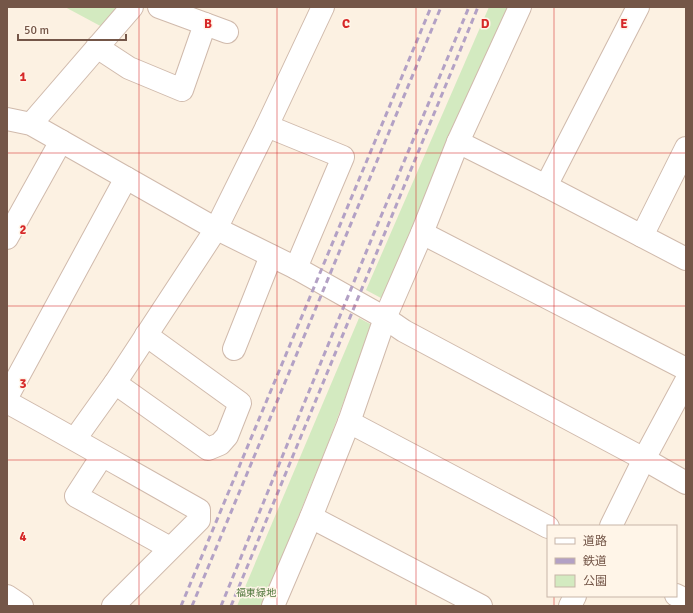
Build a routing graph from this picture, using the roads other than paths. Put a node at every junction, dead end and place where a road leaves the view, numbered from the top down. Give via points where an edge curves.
1 (132, 7) edge
2 (159, 7) edge
3 (323, 7) edge
4 (520, 7) edge
5 (638, 7) edge
6 (206, 24) junction
7 (227, 32) dead end
8 (97, 47) junction
9 (7, 119) edge
10 (31, 124) junction
11 (267, 126) junction
12 (61, 141) junction
13 (458, 142) junction
14 (686, 148) edge
15 (126, 178) junction
16 (546, 186) junction
17 (216, 228) junction
18 (422, 233) junction
19 (642, 236) junction
20 (7, 238) edge
21 (271, 256) junction
22 (686, 259) edge
23 (296, 268) junction
24 (385, 318) junction
25 (146, 335) junction
26 (234, 349) dead end
27 (686, 369) edge
28 (686, 380) edge
29 (115, 382) junction
30 (7, 398) edge
31 (7, 402) edge
32 (349, 422) junction
33 (74, 439) junction
34 (102, 456) junction
35 (644, 459) junction
36 (686, 483) edge
37 (311, 517) junction
38 (611, 525) edge
39 (547, 526) edge
40 (170, 548) junction
41 (7, 596) edge
42 (677, 596) edge
43 (575, 597) edge
44 (686, 600) edge
45 (22, 606) edge
46 (113, 606) edge
47 (273, 606) edge
48 (481, 606) edge
49 (570, 606) edge

1 - 8 street
2 - 6 street
3 - 11 street
4 - 13 street
5 - 16 street
6 - 7 street
6 - 8 street via 182,90 129,68
8 - 10 street
9 - 10 street
10 - 12 street
11 - 17 street
11 - 23 street via 342,157
12 - 15 street
12 - 20 street
13 - 16 street
13 - 18 street
14 - 19 street
15 - 17 street
15 - 30 street
16 - 19 street
17 - 21 street
17 - 25 street
18 - 24 street
18 - 27 street
19 - 22 street
21 - 23 street
21 - 26 street
23 - 24 street
24 - 32 street
24 - 35 street via 404,331
25 - 29 street
25 - 29 street via 240,403 227,436 220,444 208,449
28 - 35 street
29 - 33 street
31 - 33 street
32 - 37 street
32 - 39 street
33 - 34 street
34 - 40 street via 76,496
34 - 40 street via 198,510 199,520
35 - 36 street
35 - 38 street
37 - 47 street
37 - 48 street
40 - 46 street
41 - 45 street
42 - 44 street
43 - 49 street

